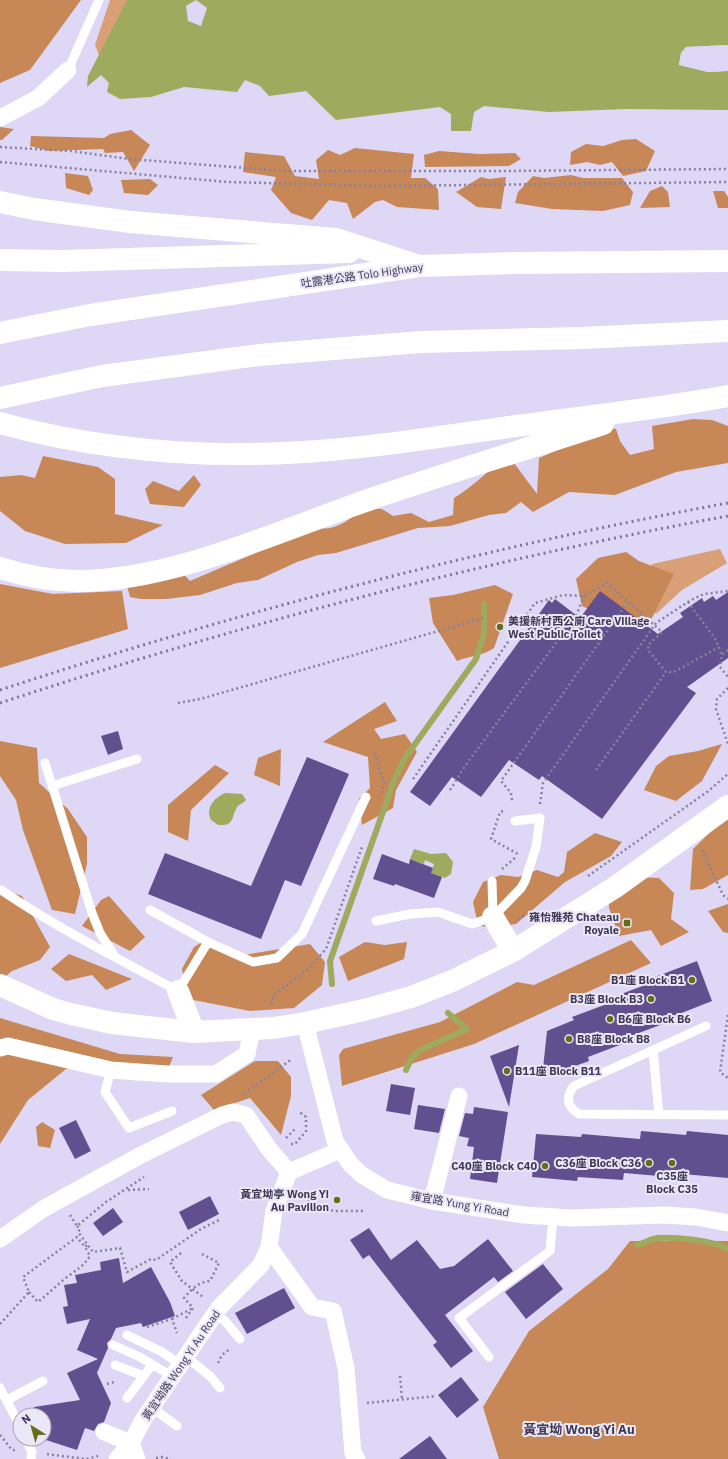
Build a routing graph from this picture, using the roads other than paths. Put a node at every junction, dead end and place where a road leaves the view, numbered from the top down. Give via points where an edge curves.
1 (99, 0) edge
2 (68, 70) joint
3 (0, 118) edge
4 (0, 202) edge
5 (376, 251) junction
6 (0, 260) edge
7 (728, 261) edge
8 (419, 266) junction
9 (3, 329) edge
10 (728, 331) edge
11 (728, 396) edge
12 (0, 398) edge
13 (667, 406) junction
14 (0, 423) edge
15 (0, 568) edge
16 (137, 760) dead end
17 (45, 763) dead end
18 (52, 786) junction
19 (366, 797) dead end
20 (728, 806) edge
21 (515, 821) dead end
22 (492, 880) dead end
23 (0, 890) edge
24 (150, 910) dead end
25 (492, 917) junction
26 (376, 921) dead end
27 (208, 942) junction
28 (513, 951) junction
29 (116, 958) junction
30 (0, 985) edge
31 (178, 991) junction
32 (305, 1023) junction
33 (706, 1026) dead end
34 (252, 1029) junction
35 (194, 1032) junction
36 (0, 1048) edge
37 (654, 1050) junction
38 (111, 1070) junction
39 (459, 1096) dead end
40 (172, 1111) dead end
41 (659, 1115) junction
42 (728, 1115) edge
43 (340, 1150) junction
44 (289, 1172) junction
45 (432, 1201) junction
46 (553, 1217) junction
47 (728, 1223) edge
48 (0, 1239) edge
49 (269, 1247) junction
50 (214, 1314) junction
51 (127, 1334) dead end
52 (240, 1339) road end
53 (114, 1344) dead end
54 (489, 1357) dead end
55 (176, 1363) junction
56 (116, 1365) dead end
57 (152, 1365) junction
58 (144, 1376) junction
59 (43, 1381) dead end
60 (0, 1388) edge
61 (220, 1388) dead end
62 (127, 1398) dead end
63 (7, 1400) junction
64 (151, 1407) junction
65 (12, 1410) edge
66 (177, 1426) dead end
67 (109, 1434) road end
68 (135, 1455) edge
69 (117, 1459) edge
70 (357, 1459) edge

1 - 2 lane
2 - 3 street via 38,98
4 - 5 main road via 130,222 336,239
5 - 6 main road via 77,261
5 - 8 main road
7 - 8 main road, 吐露港公路 Tolo Highway via 517,262
8 - 9 main road, 吐露港公路 Tolo Highway
10 - 12 main road via 421,342 266,354 102,376
11 - 13 main road
13 - 14 main road via 393,444 279,453 188,452 104,444
13 - 15 main road via 408,486 217,554 163,569 120,578 76,581 33,576
16 - 18 lane
17 - 18 lane
18 - 29 lane via 92,913 100,933
19 - 27 lane via 302,934 277,958 253,962
20 - 28 main road via 614,888
21 - 25 lane via 540,818 536,847 521,888
22 - 25 lane
23 - 29 lane via 36,914
24 - 27 lane
25 - 26 lane via 472,924 438,912 410,914
25 - 28 main road
27 - 31 lane
28 - 32 main road via 452,981 410,997
29 - 31 lane
30 - 35 main road via 53,1009 71,1014 112,1023
31 - 35 main road
32 - 34 main road
32 - 43 street, 雍宜路 Yung Yi Road via 330,1127
33 - 37 lane
34 - 35 main road
34 - 38 street via 247,1054 216,1074
36 - 38 street via 8,1046
37 - 41 lane
37 - 41 lane via 574,1086 568,1098 573,1111 579,1114
38 - 40 lane via 105,1092 129,1128
39 - 45 street
41 - 42 lane
43 - 44 street
43 - 45 street, 雍宜路 Yung Yi Road via 351,1165 374,1184 387,1190
44 - 48 street via 271,1152 246,1115 233,1112 139,1156 43,1209
44 - 49 street, 黃宜坳路 Wong Yi Au Road via 274,1211
45 - 46 street, 雍宜路 Yung Yi Road via 478,1210
46 - 47 street, 雍宜路 Yung Yi Road via 617,1218 664,1215
46 - 54 lane via 550,1251 459,1318
49 - 50 street, 黃宜坳路 Wong Yi Au Road via 261,1265
49 - 70 street via 312,1307 333,1311 346,1368 353,1453
50 - 52 lane via 225,1321
50 - 55 street, 黃宜坳路 Wong Yi Au Road
51 - 55 lane
53 - 57 lane
55 - 57 lane
55 - 61 lane via 210,1376
55 - 64 street, 黃宜坳路 Wong Yi Au Road
56 - 58 lane
57 - 58 lane
58 - 62 lane
59 - 63 lane
60 - 63 lane
63 - 65 lane
64 - 66 lane
64 - 68 street, 黃宜坳路 Wong Yi Au Road
67 - 68 street
68 - 69 street, 黃宜坳路 Wong Yi Au Road

